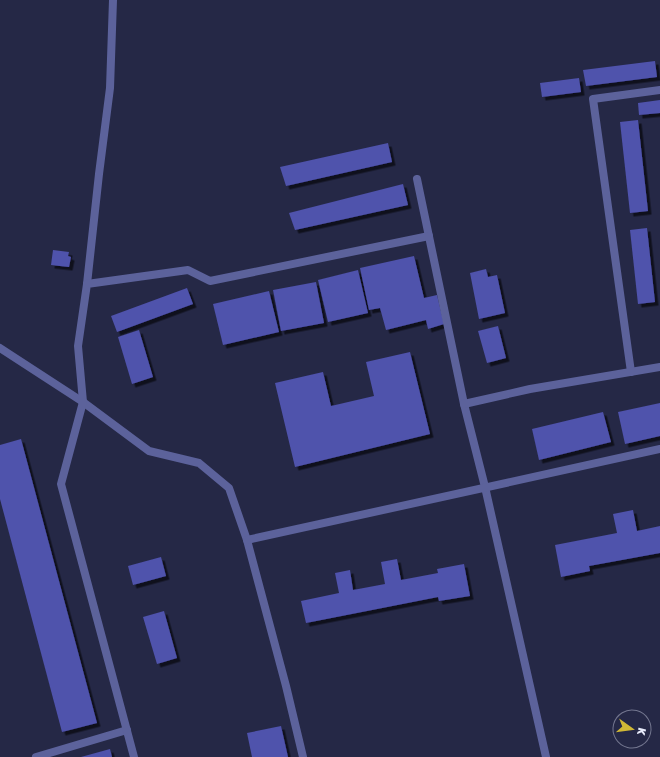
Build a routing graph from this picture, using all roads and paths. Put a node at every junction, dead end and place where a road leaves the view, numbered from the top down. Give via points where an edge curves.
1 (113, 0) edge
2 (660, 90) edge
3 (417, 179) dead end
4 (429, 236) junction
5 (87, 284) junction
6 (0, 348) edge
7 (660, 367) edge
8 (631, 372) junction
9 (83, 402) junction
10 (464, 404) junction
11 (660, 449) edge
12 (485, 487) junction
13 (247, 540) junction
14 (127, 730) junction
15 (36, 757) edge
16 (134, 757) edge
17 (303, 757) edge
18 (546, 757) edge

1 - 5 lane via 110,88
2 - 8 lane via 593,99
3 - 4 lane
4 - 5 lane via 210,281 188,270
4 - 10 lane
5 - 9 lane via 78,346
6 - 9 lane
7 - 8 lane
8 - 10 lane
9 - 13 lane via 149,451 199,463 229,488
9 - 14 lane via 61,484
10 - 12 lane
11 - 12 lane
12 - 13 lane
12 - 18 lane
13 - 17 lane
14 - 15 lane
14 - 16 lane

